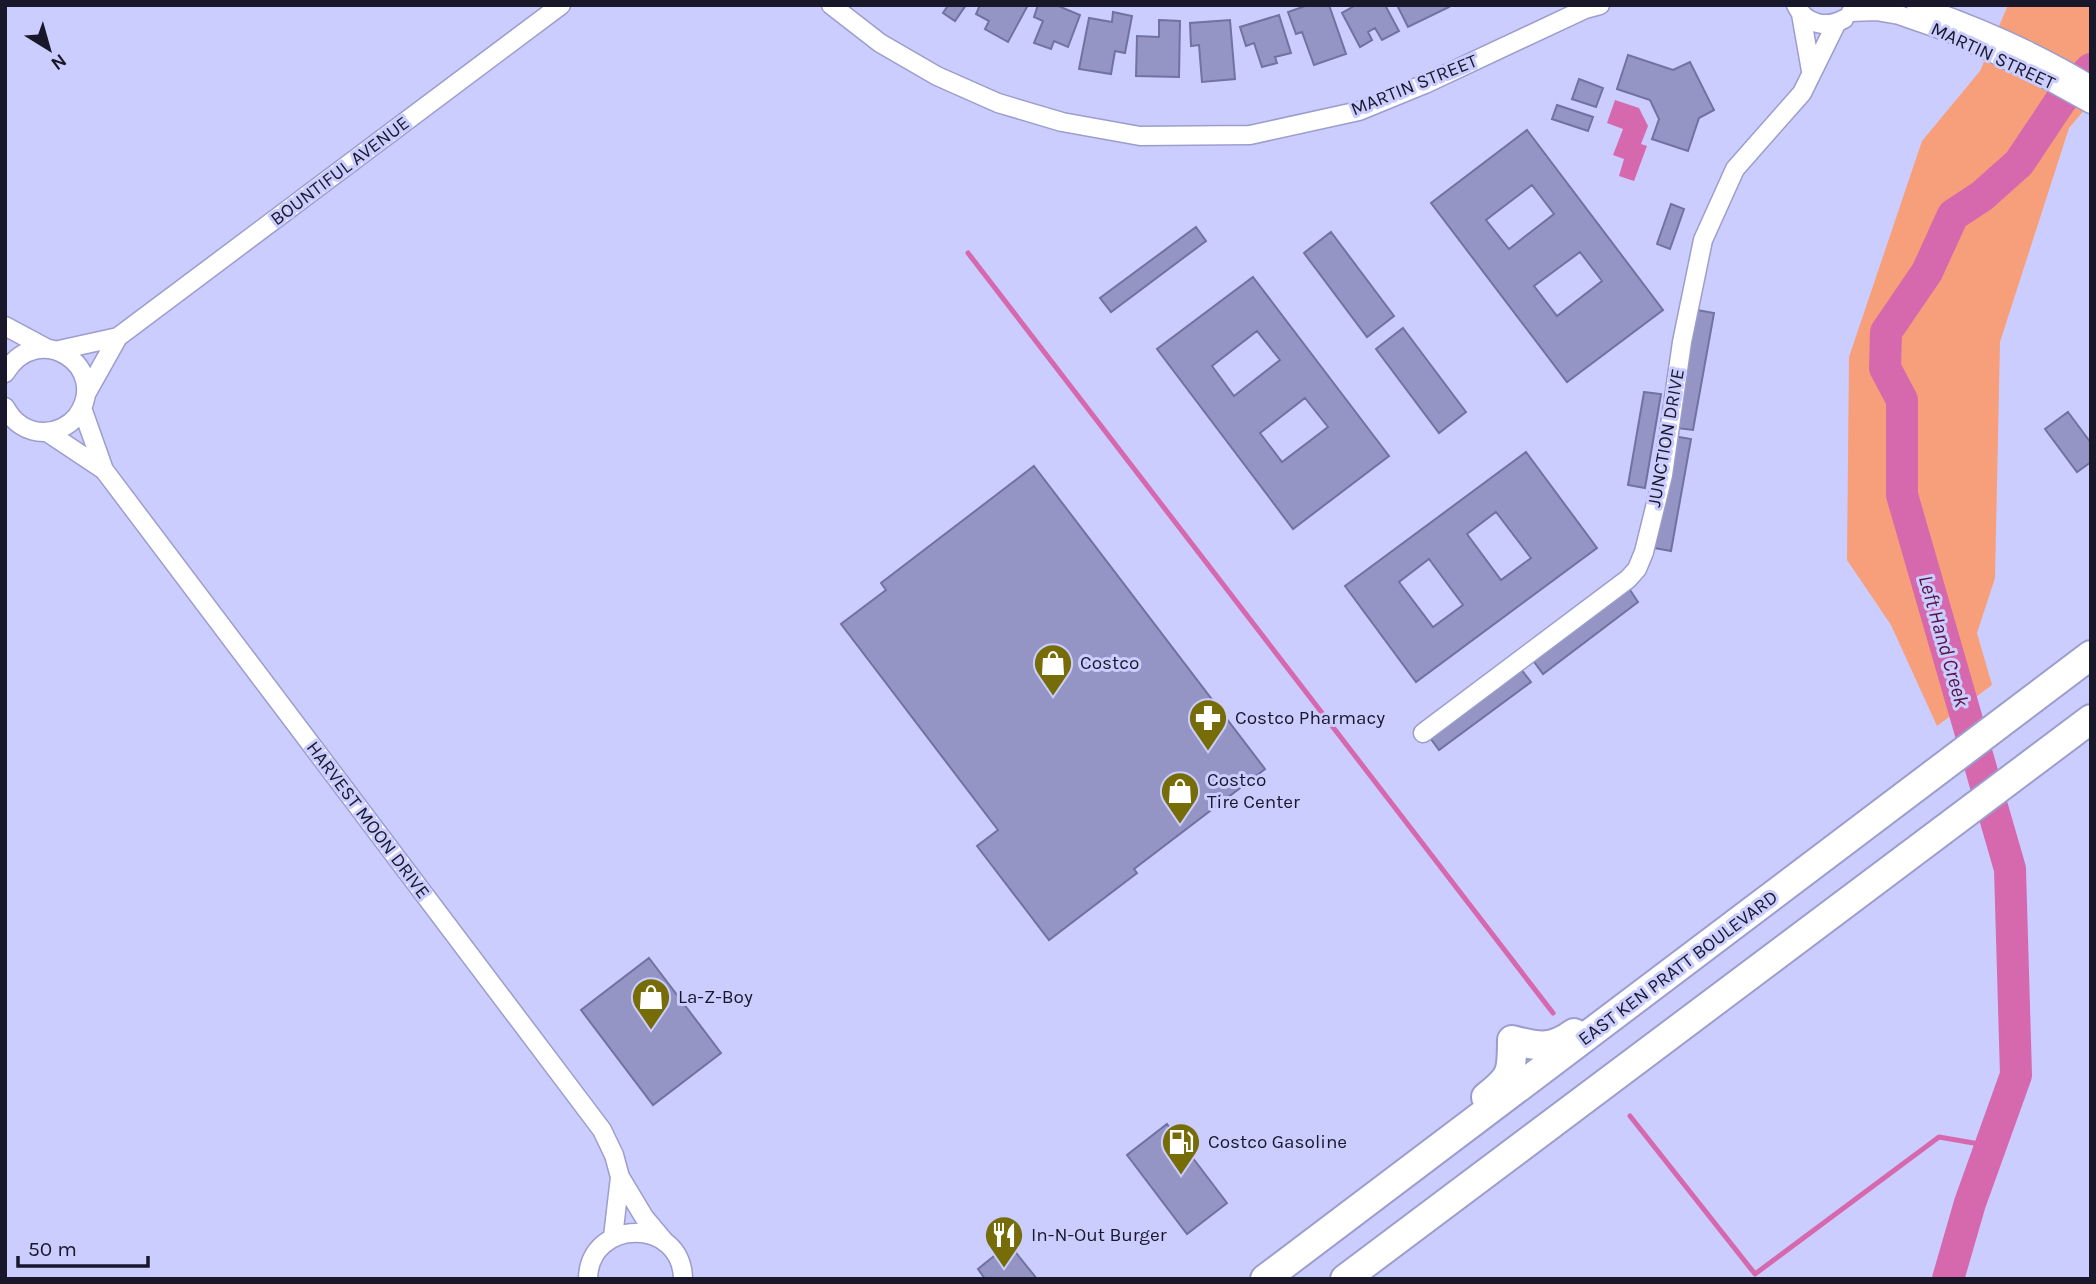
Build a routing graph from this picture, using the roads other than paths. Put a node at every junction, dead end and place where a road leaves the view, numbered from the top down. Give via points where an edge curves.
1 (561, 5) edge
2 (831, 5) edge
3 (1600, 5) edge
4 (1916, 5) edge
5 (1796, 8) edge
6 (1848, 13) edge
7 (1951, 25) junction
8 (1811, 71) junction
9 (2091, 85) edge
10 (2091, 104) edge
11 (5, 326) edge
12 (118, 337) junction
13 (52, 349) junction
14 (5, 373) edge
15 (84, 401) junction
16 (5, 407) edge
17 (47, 432) junction
18 (104, 470) junction
19 (2091, 655) edge
20 (2091, 719) edge
21 (1423, 733) dead end
22 (1756, 909) junction
23 (1427, 1157) junction
24 (620, 1177) junction
25 (613, 1237) junction
26 (665, 1242) junction
27 (588, 1279) edge
28 (683, 1279) edge
29 (1265, 1279) edge
30 (1345, 1279) edge

1 - 12 street, BOUNTIFUL AVENUE
2 - 3 street, MARTIN STREET via 914,63 998,103 1062,122 1140,136 1250,135 1359,111
4 - 7 street, MARTIN STREET
5 - 6 street, MARTIN STREET via 1811,22 1824,25
5 - 8 street
6 - 7 street, MARTIN STREET via 1876,11
6 - 8 street, JUNCTION DRIVE
7 - 9 street, MARTIN STREET via 2044,57
7 - 10 street, MARTIN STREET
8 - 21 street, JUNCTION DRIVE via 1802,93 1735,169 1703,240 1682,342 1663,475 1637,569
11 - 13 street
12 - 13 street
12 - 15 street
13 - 14 street via 33,349 21,355
13 - 15 street via 79,367 85,380
15 - 17 street via 73,420
15 - 18 street
16 - 17 street via 20,425
17 - 18 street
18 - 24 street, HARVEST MOON DRIVE via 602,1130
19 - 22 highway, EAST KEN PRATT BOULEVARD
20 - 30 highway
22 - 23 highway, EAST KEN PRATT BOULEVARD
22 - 23 highway via 1741,909 1565,1040 1540,1047 1512,1040 1512,1066 1505,1082 1438,1133
23 - 29 highway, EAST KEN PRATT BOULEVARD
24 - 25 street, HARVEST MOON DRIVE
24 - 26 street, HARVEST MOON DRIVE
25 - 26 street via 640,1232
25 - 27 street via 592,1259
26 - 28 street, HARVEST MOON DRIVE via 680,1262

